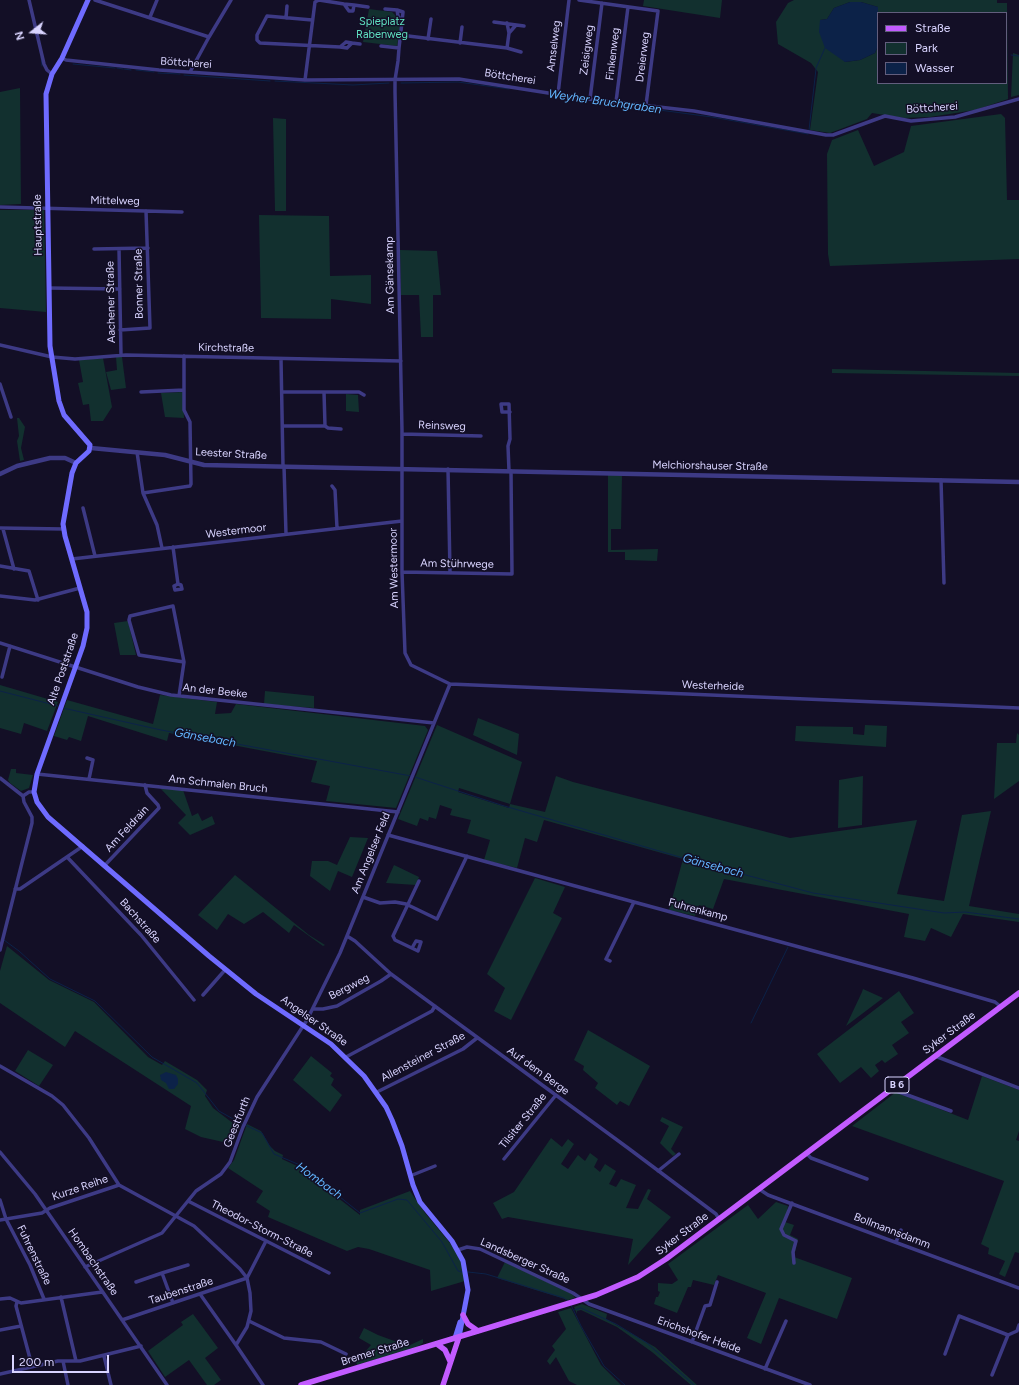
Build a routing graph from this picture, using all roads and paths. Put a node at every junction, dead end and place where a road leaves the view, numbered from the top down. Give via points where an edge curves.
1 (29, 0) edge
2 (88, 0) edge
3 (94, 0) edge
4 (157, 0) edge
5 (231, 0) edge
6 (569, 0) edge
7 (580, 0) edge
8 (602, 4) junction
9 (287, 6) dead end
10 (368, 7) dead end
11 (628, 7) junction
12 (385, 9) dead end
13 (150, 17) junction
14 (286, 18) junction
15 (431, 19) dead end
16 (312, 20) junction
17 (494, 22) dead end
18 (507, 23) junction
19 (516, 25) junction
20 (524, 26) dead end
21 (462, 27) dead end
22 (509, 33) junction
23 (400, 35) junction
24 (209, 36) junction
25 (428, 39) junction
26 (460, 43) junction
27 (360, 44) dead end
28 (309, 45) junction
29 (381, 46) dead end
30 (399, 48) junction
31 (507, 48) junction
32 (521, 52) dead end
33 (62, 58) junction
34 (190, 72) junction
35 (52, 74) junction
36 (305, 80) junction
37 (395, 80) junction
38 (558, 94) junction
39 (590, 99) junction
40 (1019, 99) edge
41 (616, 102) junction
42 (646, 105) junction
43 (0, 207) edge
44 (47, 208) junction
45 (146, 211) junction
46 (182, 212) dead end
47 (148, 248) junction
48 (94, 249) dead end
49 (119, 249) junction
50 (49, 288) junction
51 (120, 289) junction
52 (120, 330) junction
53 (0, 345) edge
54 (121, 355) junction
55 (184, 356) junction
56 (52, 357) junction
57 (281, 358) junction
58 (401, 361) junction
59 (0, 384) edge
60 (184, 390) junction
61 (141, 392) dead end
62 (282, 392) junction
63 (324, 392) junction
64 (364, 395) dead end
65 (510, 412) dead end
66 (11, 417) dead end
67 (283, 426) junction
68 (325, 426) junction
69 (341, 429) dead end
70 (402, 434) junction
71 (481, 436) dead end
72 (91, 448) junction
73 (137, 452) junction
74 (191, 462) junction
75 (76, 463) junction
76 (284, 466) junction
77 (401, 468) junction
78 (448, 469) junction
79 (510, 471) junction
80 (0, 474) edge
81 (941, 480) junction
82 (1019, 482) edge
83 (332, 486) dead end
84 (143, 493) junction
85 (83, 508) dead end
86 (402, 521) junction
87 (337, 528) junction
88 (1, 529) edge
89 (64, 529) junction
90 (286, 534) junction
91 (173, 547) junction
92 (162, 548) junction
93 (95, 556) junction
94 (72, 559) junction
95 (0, 566) edge
96 (14, 569) junction
97 (402, 572) junction
98 (450, 572) junction
99 (944, 583) dead end
100 (178, 584) dead end
101 (80, 588) junction
102 (0, 596) edge
103 (38, 600) junction
104 (0, 643) edge
105 (10, 646) junction
106 (184, 662) junction
107 (411, 665) joint
108 (76, 666) junction
109 (2, 677) dead end
110 (450, 684) junction
111 (179, 696) junction
112 (1019, 708) edge
113 (434, 723) junction
114 (87, 758) dead end
115 (37, 774) junction
116 (0, 778) edge
117 (89, 779) junction
118 (145, 785) junction
119 (34, 792) junction
120 (23, 796) junction
121 (398, 812) junction
122 (388, 835) junction
123 (83, 846) junction
124 (467, 856) junction
125 (68, 858) junction
126 (105, 865) junction
127 (419, 881) dead end
128 (15, 889) junction
129 (363, 897) junction
130 (634, 902) junction
131 (408, 905) junction
132 (347, 936) junction
133 (412, 948) dead end
134 (0, 950) edge
135 (610, 961) dead end
136 (225, 970) junction
137 (391, 974) junction
138 (203, 995) dead end
139 (1017, 996) edge
140 (194, 1000) dead end
141 (435, 1006) junction
142 (1000, 1006) junction
143 (313, 1009) junction
144 (303, 1026) junction
145 (477, 1038) junction
146 (935, 1056) junction
147 (346, 1057) junction
148 (0, 1066) edge
149 (1019, 1088) edge
150 (891, 1089) junction
151 (377, 1092) junction
152 (556, 1095) junction
153 (951, 1111) dead end
154 (0, 1152) edge
155 (679, 1154) dead end
156 (806, 1154) junction
157 (4, 1156) junction
158 (0, 1159) edge
159 (504, 1159) dead end
160 (435, 1166) dead end
161 (658, 1172) junction
162 (410, 1176) junction
163 (867, 1179) dead end
164 (119, 1184) junction
165 (759, 1189) junction
166 (0, 1200) edge
167 (188, 1200) junction
168 (792, 1202) junction
169 (46, 1211) junction
170 (177, 1216) junction
171 (6, 1219) junction
172 (719, 1219) junction
173 (0, 1220) edge
174 (901, 1230) dead end
175 (266, 1241) junction
176 (896, 1242) junction
177 (458, 1250) junction
178 (794, 1263) dead end
179 (188, 1265) dead end
180 (85, 1267) junction
181 (162, 1273) junction
182 (329, 1273) dead end
183 (246, 1278) junction
184 (136, 1282) dead end
185 (717, 1282) dead end
186 (1019, 1288) edge
187 (102, 1292) junction
188 (200, 1294) junction
189 (62, 1297) junction
190 (0, 1299) edge
191 (44, 1299) junction
192 (582, 1300) junction
193 (17, 1302) junction
194 (173, 1303) junction
195 (462, 1318) junction
196 (122, 1320) junction
197 (249, 1321) junction
198 (786, 1321) dead end
199 (1019, 1325) edge
200 (21, 1326) junction
201 (0, 1330) edge
202 (478, 1331) junction
203 (1008, 1335) junction
204 (457, 1338) junction
205 (692, 1342) junction
206 (437, 1344) junction
207 (236, 1345) junction
208 (141, 1346) junction
209 (346, 1354) dead end
210 (945, 1354) dead end
211 (104, 1356) junction
212 (450, 1359) junction
213 (63, 1361) junction
214 (76, 1361) junction
215 (32, 1366) junction
216 (765, 1369) junction
217 (0, 1374) edge
218 (992, 1375) dead end
219 (68, 1385) edge
220 (111, 1385) edge
221 (167, 1385) edge
222 (263, 1385) edge
223 (301, 1385) edge
224 (443, 1385) edge
225 (810, 1385) edge

1 - 35 street via 44,64
2 - 33 main road, Hauptstraße
3 - 13 street
4 - 13 street
5 - 24 street
6 - 38 street, Amselweg
7 - 8 street
8 - 11 street
8 - 39 street, Zeisigweg
9 - 14 street
10 - 16 street via 354,6 353,11 344,4 319,0 315,2
11 - 41 street, Finkenweg
11 - 42 street, Dreierweg via 658,11
12 - 23 street, Am Gänsekamp via 403,12
13 - 24 street
14 - 16 street
14 - 28 street via 266,18 257,40
15 - 25 street
16 - 28 street
17 - 18 street
18 - 19 street
18 - 22 street
19 - 20 street
19 - 22 street
21 - 26 street
22 - 31 street
23 - 25 street
23 - 30 street, Am Gänsekamp
24 - 34 street
25 - 26 street
26 - 31 street
27 - 28 street via 346,42 340,47
28 - 36 street
29 - 30 street
30 - 37 street, Am Gänsekamp
31 - 32 street
33 - 34 street, Böttcherei via 80,62
33 - 35 main road, Hauptstraße
34 - 36 street, Böttcherei
35 - 44 main road, Hauptstraße via 46,94
36 - 37 street, Böttcherei
37 - 38 street, Böttcherei via 459,79
37 - 58 street, Am Gänsekamp
38 - 39 street, Böttcherei
39 - 41 street, Böttcherei
40 - 42 street, Böttcherei via 954,117 911,120 884,116 833,135
41 - 42 street, Böttcherei
43 - 44 street, Mittelweg
44 - 45 street, Mittelweg
44 - 50 main road, Hauptstraße
45 - 46 street, Mittelweg
45 - 47 street, Bonner Straße
47 - 49 street, Aachener Straße
47 - 52 street, Bonner Straße via 150,328
48 - 49 street, Aachener Straße
49 - 51 street, Aachener Straße
50 - 51 street
50 - 56 main road, Hauptstraße
51 - 52 street, Aachener Straße
52 - 54 street, Aachener Straße
53 - 56 street, Kirchstraße
54 - 55 street, Kirchstraße
54 - 56 street, Kirchstraße via 75,359
55 - 57 street, Kirchstraße
55 - 60 street
56 - 72 main road, Hauptstraße via 59,401 64,415 87,439
57 - 58 street, Kirchstraße
57 - 62 street
58 - 70 street, Am Gänsekamp
59 - 66 street
60 - 61 street
60 - 74 street via 184,411 190,422
62 - 63 street
62 - 67 street
63 - 64 street via 359,392
63 - 68 street
65 - 79 street
67 - 68 street
67 - 76 street
68 - 69 street
70 - 71 street, Reinsweg
70 - 77 street, Am Gänsekamp
72 - 73 street, Leester Straße
72 - 75 main road
73 - 74 street, Leester Straße via 165,455
73 - 84 street
74 - 76 street, Leester Straße via 204,465
74 - 84 street via 190,486
75 - 80 street via 65,458 50,458 17,466
75 - 89 main road, Alte Poststraße via 67,496
76 - 77 street, Leester Straße
76 - 90 street
77 - 78 street, Melchiorshauser Straße
77 - 86 street, Am Westermoor
78 - 79 street, Melchiorshauser Straße
78 - 98 street
79 - 81 street, Melchiorshauser Straße
79 - 98 street, Am Stührwege via 512,574
81 - 82 street, Melchiorshauser Straße
81 - 99 street
83 - 87 street via 335,490
84 - 92 street via 157,525
85 - 93 street
86 - 87 street, Westermoor
86 - 97 street, Am Westermoor
87 - 90 street, Westermoor
88 - 89 street
88 - 96 street
89 - 94 main road, Alte Poststraße
90 - 91 street, Westermoor
91 - 92 street, Westermoor
91 - 100 street
92 - 93 street, Westermoor
93 - 94 street, Westermoor
94 - 101 main road, Alte Poststraße
95 - 96 street
96 - 103 street via 29,571
97 - 98 street, Am Stührwege
97 - 107 street, Am Westermoor via 405,653
101 - 103 street
101 - 108 main road, Alte Poststraße via 87,612 88,628
102 - 103 street
104 - 105 street, An der Beeke
105 - 108 street, An der Beeke
105 - 109 street
106 - 106 street via 174,606 130,616 139,655
106 - 111 street
107 - 110 street, Westerheide
108 - 111 street, An der Beeke via 154,692
108 - 115 main road, Alte Poststraße
110 - 112 street, Westerheide
110 - 113 street, Am Angelser Feld
111 - 113 street, An der Beeke
113 - 121 street, Am Angelser Feld
114 - 117 street via 93,760
115 - 117 street, Am Schmalen Bruch
115 - 119 main road, Alte Poststraße
116 - 120 street
117 - 118 street, Am Schmalen Bruch
118 - 121 street, Am Schmalen Bruch
118 - 126 street, Am Feldrain via 159,808
119 - 120 street via 28,792
119 - 123 main road, Angelser Straße via 41,810
120 - 128 street via 32,820
121 - 122 street, Am Angelser Feld
122 - 124 street, Fuhrenkamp
122 - 129 street, Am Angelser Feld
123 - 125 street
123 - 126 main road, Angelser Straße
124 - 130 street, Fuhrenkamp
124 - 131 street via 437,919
125 - 128 street via 20,889
125 - 140 street, Bachstraße via 141,935
126 - 136 main road, Angelser Straße
127 - 131 street
128 - 134 street
129 - 131 street via 380,903 395,902
129 - 132 street, Am Angelser Feld
130 - 135 street via 606,959
130 - 142 street, Fuhrenkamp via 977,996
131 - 133 street via 393,936 395,940
132 - 137 street, Auf dem Berge via 356,941
132 - 143 street, Am Angelser Feld
136 - 138 street
136 - 144 main road, Angelser Straße
137 - 141 street, Auf dem Berge
137 - 143 street, Bergweg via 338,1006
139 - 142 main road, Syker Straße / B 6
141 - 145 street, Auf dem Berge
141 - 147 street via 432,1011
142 - 146 main road, Syker Straße / B 6
143 - 144 street, Am Angelser Feld
144 - 147 main road, Angelser Straße
144 - 167 street, Geestfurth via 265,1082 227,1166 221,1174 201,1186
145 - 151 street, Allensteiner Straße via 463,1049
145 - 152 street, Auf dem Berge
146 - 149 street
146 - 150 main road, Syker Straße / B 6
147 - 151 main road, Angelser Straße
148 - 164 street via 63,1105
150 - 153 street
150 - 156 main road, Syker Straße / B 6
151 - 162 main road, Angelser Straße via 394,1124
152 - 159 street, Tilsiter Straße
152 - 161 street, Auf dem Berge
154 - 157 street, Hombachstraße
155 - 161 street
156 - 163 street
156 - 165 main road, Syker Straße / B 6
157 - 158 street
157 - 169 street, Hombachstraße
160 - 162 street
161 - 172 street, Auf dem Berge
162 - 177 main road, Angelser Straße via 420,1202
164 - 169 street, Kurze Reihe
164 - 170 street
165 - 168 street, Bollmannsdamm via 768,1195
165 - 172 main road, Syker Straße / B 6
166 - 171 street, Fuhrenstraße
167 - 170 street, Geestfurth
167 - 175 street, Theodor-Storm-Straße
168 - 176 street, Bollmannsdamm
168 - 178 street via 781,1229 784,1235 796,1241
169 - 171 street, Kurze Reihe via 42,1214
169 - 180 street, Hombachstraße
170 - 180 street, Geestfurth via 162,1233
170 - 183 street via 199,1230 240,1268
171 - 173 street, Kurze Reihe
171 - 191 street, Fuhrenstraße
172 - 192 main road, Syker Straße / B 6 via 638,1277
174 - 176 street
175 - 182 street, Theodor-Storm-Straße
175 - 183 street
176 - 186 street, Bollmannsdamm
177 - 192 street, Landsberger Straße via 471,1247 488,1252 573,1293
177 - 195 main road, Angelser Straße via 466,1273 468,1290
179 - 181 street
180 - 187 street, Hombachstraße
181 - 184 street
181 - 194 street
183 - 188 street, Taubenstraße
183 - 197 street via 250,1293
185 - 205 street via 710,1305 705,1306
187 - 189 street
187 - 196 street, Hombachstraße
188 - 194 street, Taubenstraße
188 - 207 street
189 - 191 street
189 - 214 street
190 - 193 street via 10,1298
191 - 193 street
192 - 202 main road, Syker Straße / B 6
192 - 205 street, Erichshofer Heide
193 - 200 street
194 - 196 street, Taubenstraße
195 - 202 main road
195 - 204 main road, Angelser Straße
196 - 208 street, Hombachstraße
197 - 207 street
197 - 209 street via 284,1338 321,1342
198 - 216 street
199 - 203 street via 1017,1331
200 - 201 street
200 - 215 street
202 - 204 main road, Syker Straße / B 6
203 - 210 street via 959,1316
203 - 218 street
204 - 206 main road, Bremer Straße / B 6
204 - 212 main road
205 - 216 street, Erichshofer Heide
206 - 212 main road via 445,1350
206 - 223 main road, Bremer Straße / B 6
207 - 222 street
208 - 211 street
208 - 221 street, Hombachstraße
211 - 214 street
211 - 220 street
212 - 224 main road
213 - 214 street
213 - 215 street
213 - 219 street
215 - 217 street
216 - 225 street, Erichshofer Heide

